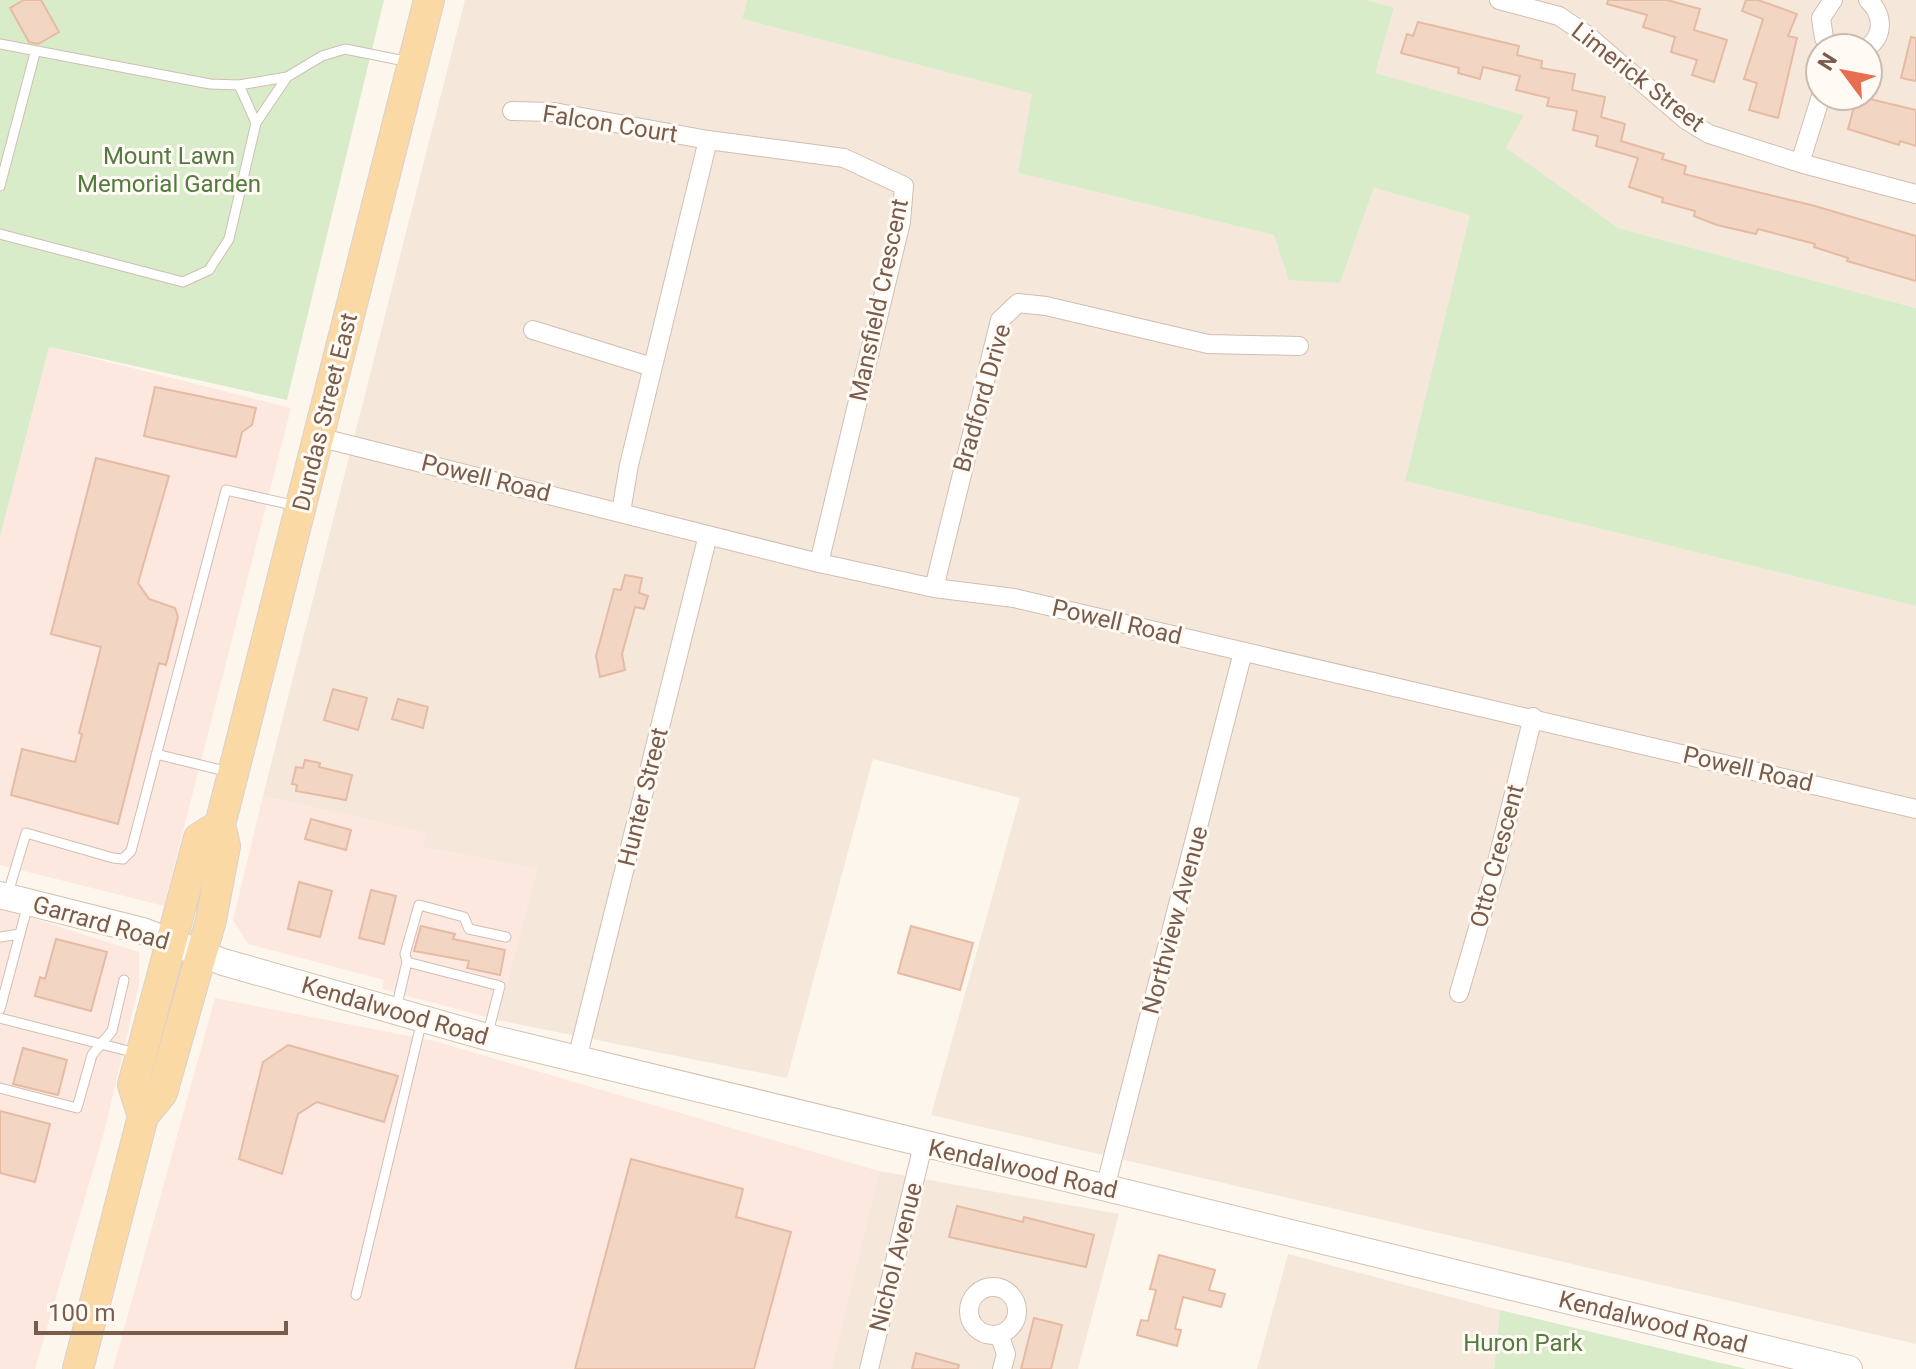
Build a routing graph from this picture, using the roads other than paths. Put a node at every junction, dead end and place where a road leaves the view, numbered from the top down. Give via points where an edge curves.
1 (429, 0) edge
2 (1499, 0) edge
3 (1833, 0) edge
4 (1868, 0) edge
5 (1823, 32) edge
6 (1879, 32) edge
7 (0, 44) edge
8 (35, 53) junction
9 (413, 63) junction
10 (287, 77) junction
11 (239, 85) junction
12 (512, 111) dead end
13 (1816, 112) edge
14 (256, 123) junction
15 (708, 140) junction
16 (1800, 163) junction
17 (0, 186) edge
18 (1916, 194) edge
19 (0, 234) edge
20 (533, 330) dead end
21 (1299, 346) dead end
22 (652, 367) junction
23 (318, 437) junction
24 (301, 507) junction
25 (621, 512) junction
26 (708, 535) junction
27 (819, 563) junction
28 (934, 588) junction
29 (1243, 652) junction
30 (1533, 717) junction
31 (156, 754) junction
32 (232, 773) junction
33 (1916, 809) edge
34 (220, 825) junction
35 (12, 898) edge
36 (20, 934) junction
37 (0, 937) edge
38 (506, 937) dead end
39 (173, 942) junction
40 (202, 954) junction
41 (407, 962) junction
42 (124, 980) dead end
43 (1459, 993) dead end
44 (0, 1009) edge
45 (395, 1012) junction
46 (0, 1018) edge
47 (422, 1020) junction
48 (487, 1037) junction
49 (102, 1044) junction
50 (142, 1054) junction
51 (577, 1059) junction
52 (0, 1088) edge
53 (143, 1116) junction
54 (923, 1145) junction
55 (1105, 1188) junction
56 (356, 1295) dead end
57 (999, 1334) dead end
58 (78, 1369) edge
59 (869, 1369) edge
60 (1002, 1369) edge
61 (1849, 1369) edge

1 - 9 main road, Dundas Street East
2 - 16 street, Limerick Street via 1559,16 1709,134
3 - 5 street via 1821,18
4 - 6 street via 1880,18
7 - 8 lane
8 - 11 lane
8 - 17 lane
9 - 10 lane via 345,49
9 - 23 main road, Dundas Street East
10 - 11 lane
10 - 14 lane
11 - 14 lane
12 - 15 street, Falcon Court via 554,112
13 - 16 street
14 - 19 lane via 229,239 209,270 183,282
15 - 22 street
15 - 27 street, Mansfield Crescent via 844,158 904,186 901,222
16 - 18 street, Limerick Street
20 - 22 street
21 - 28 street, Bradford Drive via 1208,344 1018,303 1000,320
22 - 25 street
23 - 24 main road, Dundas Street East
23 - 25 street, Powell Road
24 - 31 lane via 226,490
24 - 32 main road, Dundas Street East
25 - 26 street, Powell Road
26 - 27 street, Powell Road
26 - 51 street, Hunter Street
27 - 28 street, Powell Road
28 - 29 street, Powell Road via 1014,598
29 - 30 street, Powell Road
29 - 55 street, Northview Avenue
30 - 33 street, Powell Road
30 - 43 street, Otto Crescent
31 - 32 lane
31 - 35 lane via 131,851 123,859 26,833
32 - 34 main road, Dundas Street East
34 - 39 main road, Dundas Street East via 199,838
34 - 40 main road, Dundas Street East via 225,846
35 - 36 lane
35 - 39 street, Garrard Road
36 - 37 lane
36 - 44 lane
38 - 41 lane via 469,929 464,917 419,905
39 - 40 street, Garrard Road
39 - 50 main road, Dundas Street East
40 - 45 street, Kendalwood Road
40 - 53 main road, Dundas Street East via 162,1093
41 - 45 lane
41 - 48 lane via 500,986
42 - 49 lane via 112,1031
45 - 47 street, Kendalwood Road
46 - 49 lane
47 - 48 street, Kendalwood Road
47 - 56 lane
48 - 51 street, Kendalwood Road
49 - 50 lane
49 - 52 lane via 92,1055 77,1108
50 - 53 main road, Dundas Street East via 133,1085
51 - 54 street, Kendalwood Road
53 - 58 main road, Dundas Street East
54 - 55 street, Kendalwood Road
54 - 59 street, Nichol Avenue
55 - 61 street, Kendalwood Road
57 - 60 street via 1006,1354

